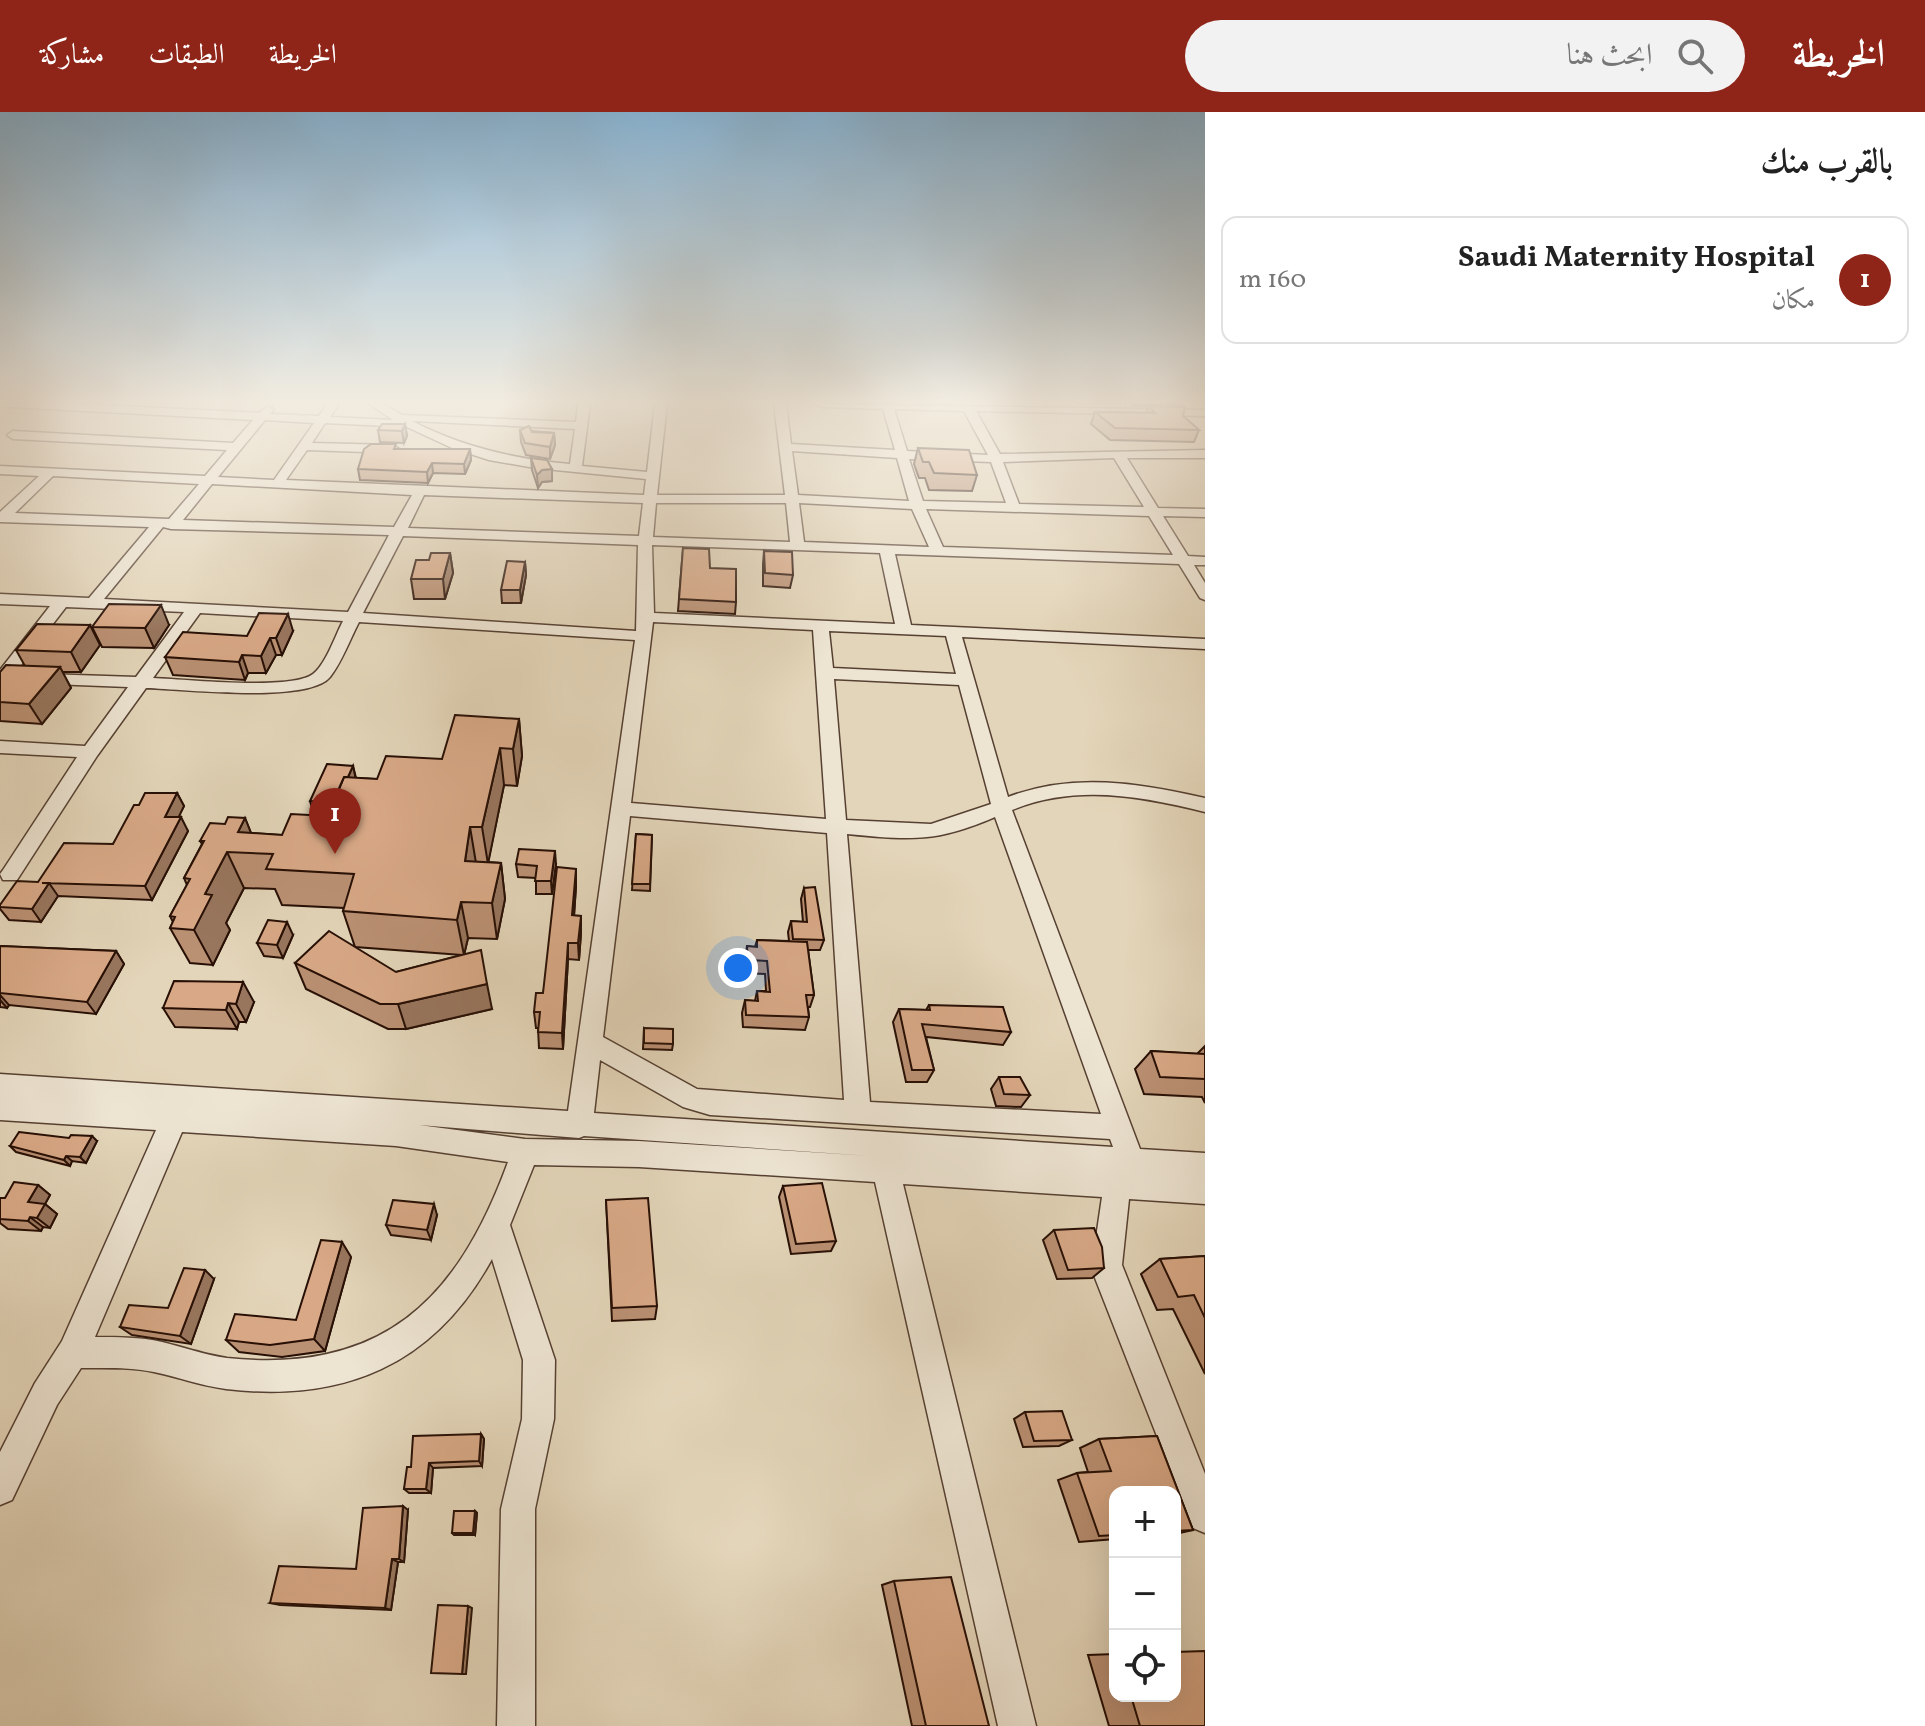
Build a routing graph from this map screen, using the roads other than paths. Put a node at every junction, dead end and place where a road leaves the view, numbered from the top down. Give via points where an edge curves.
1 (42, 479) edge
2 (208, 479) edge
3 (214, 479) edge
4 (280, 479) edge
5 (651, 479) edge
6 (788, 479) edge
7 (910, 479) edge
8 (1003, 479) edge
9 (1135, 479) edge
10 (278, 483) junction
11 (420, 491) junction
12 (649, 499) junction
13 (791, 499) junction
14 (917, 505) junction
15 (1014, 508) junction
16 (1156, 512) junction
17 (1205, 513) edge
18 (1, 518) edge
19 (165, 525) junction
20 (396, 532) junction
21 (645, 543) junction
22 (798, 547) junction
23 (887, 551) junction
24 (938, 551) junction
25 (1184, 560) junction
26 (1205, 561) edge
27 (1205, 595) edge
28 (0, 599) edge
29 (62, 601) junction
30 (93, 603) junction
31 (195, 608) junction
32 (352, 616) junction
33 (821, 625) junction
34 (645, 626) junction
35 (904, 629) junction
36 (953, 632) junction
37 (1205, 644) edge
38 (824, 673) junction
39 (2, 677) edge
40 (966, 680) junction
41 (137, 683) junction
42 (0, 747) edge
43 (90, 752) junction
44 (1199, 802) edge
45 (1001, 806) junction
46 (621, 809) junction
47 (835, 826) junction
48 (10, 875) dead end
49 (590, 1042) junction
50 (2, 1095) edge
51 (805, 1109) junction
52 (858, 1112) junction
53 (174, 1120) junction
54 (979, 1121) junction
55 (399, 1124) junction
56 (579, 1126) junction
57 (1118, 1127) junction
58 (812, 1141) junction
59 (525, 1152) junction
60 (987, 1152) junction
61 (884, 1159) junction
62 (1205, 1166) edge
63 (1129, 1178) junction
64 (1205, 1191) edge
65 (496, 1226) junction
66 (73, 1352) junction
67 (0, 1488) edge
68 (1205, 1516) edge
69 (516, 1726) edge
70 (1017, 1726) edge

1 - 18 street
2 - 19 street
3 - 10 street
4 - 10 street
5 - 12 street
6 - 13 street
7 - 14 street
8 - 15 street
9 - 16 street
10 - 11 street
11 - 12 street
11 - 20 street
12 - 13 street
12 - 21 street
13 - 14 street
13 - 22 street
14 - 15 street
14 - 24 street
15 - 16 street
16 - 17 street
16 - 25 street
18 - 19 street
19 - 20 street
19 - 30 street
20 - 21 street
20 - 32 street
21 - 22 street
21 - 34 street
22 - 23 street
23 - 24 street
23 - 35 street
24 - 25 street
25 - 26 street
25 - 27 street
28 - 29 street
29 - 30 street
29 - 39 street
30 - 31 street
31 - 32 street
31 - 41 street
32 - 34 street
32 - 41 street via 322,676 305,685
33 - 34 street
33 - 35 street
33 - 38 street
34 - 46 street
35 - 36 street
36 - 37 street
36 - 40 street
38 - 40 street
38 - 47 street
39 - 41 street
40 - 45 street
41 - 43 street
42 - 43 street
43 - 48 street
44 - 45 street via 1075,789
45 - 47 street via 931,832
45 - 57 street
46 - 47 street
46 - 49 street
47 - 52 street
49 - 51 street via 692,1099
49 - 56 street
50 - 53 street
50 - 55 street
51 - 52 street
51 - 58 street
52 - 54 street
53 - 55 street
53 - 66 street
54 - 57 street
54 - 60 street
55 - 56 street
55 - 59 street
56 - 58 street
57 - 63 street
58 - 61 street
59 - 61 street
59 - 65 street
60 - 61 street
60 - 63 street
61 - 63 street
61 - 70 street
62 - 63 street
63 - 64 street
63 - 68 street via 1107,1265
65 - 66 street via 435,1314 400,1343 341,1366 295,1375 257,1375 222,1373 140,1354
65 - 69 street via 539,1360 538,1419 518,1509
66 - 67 street

